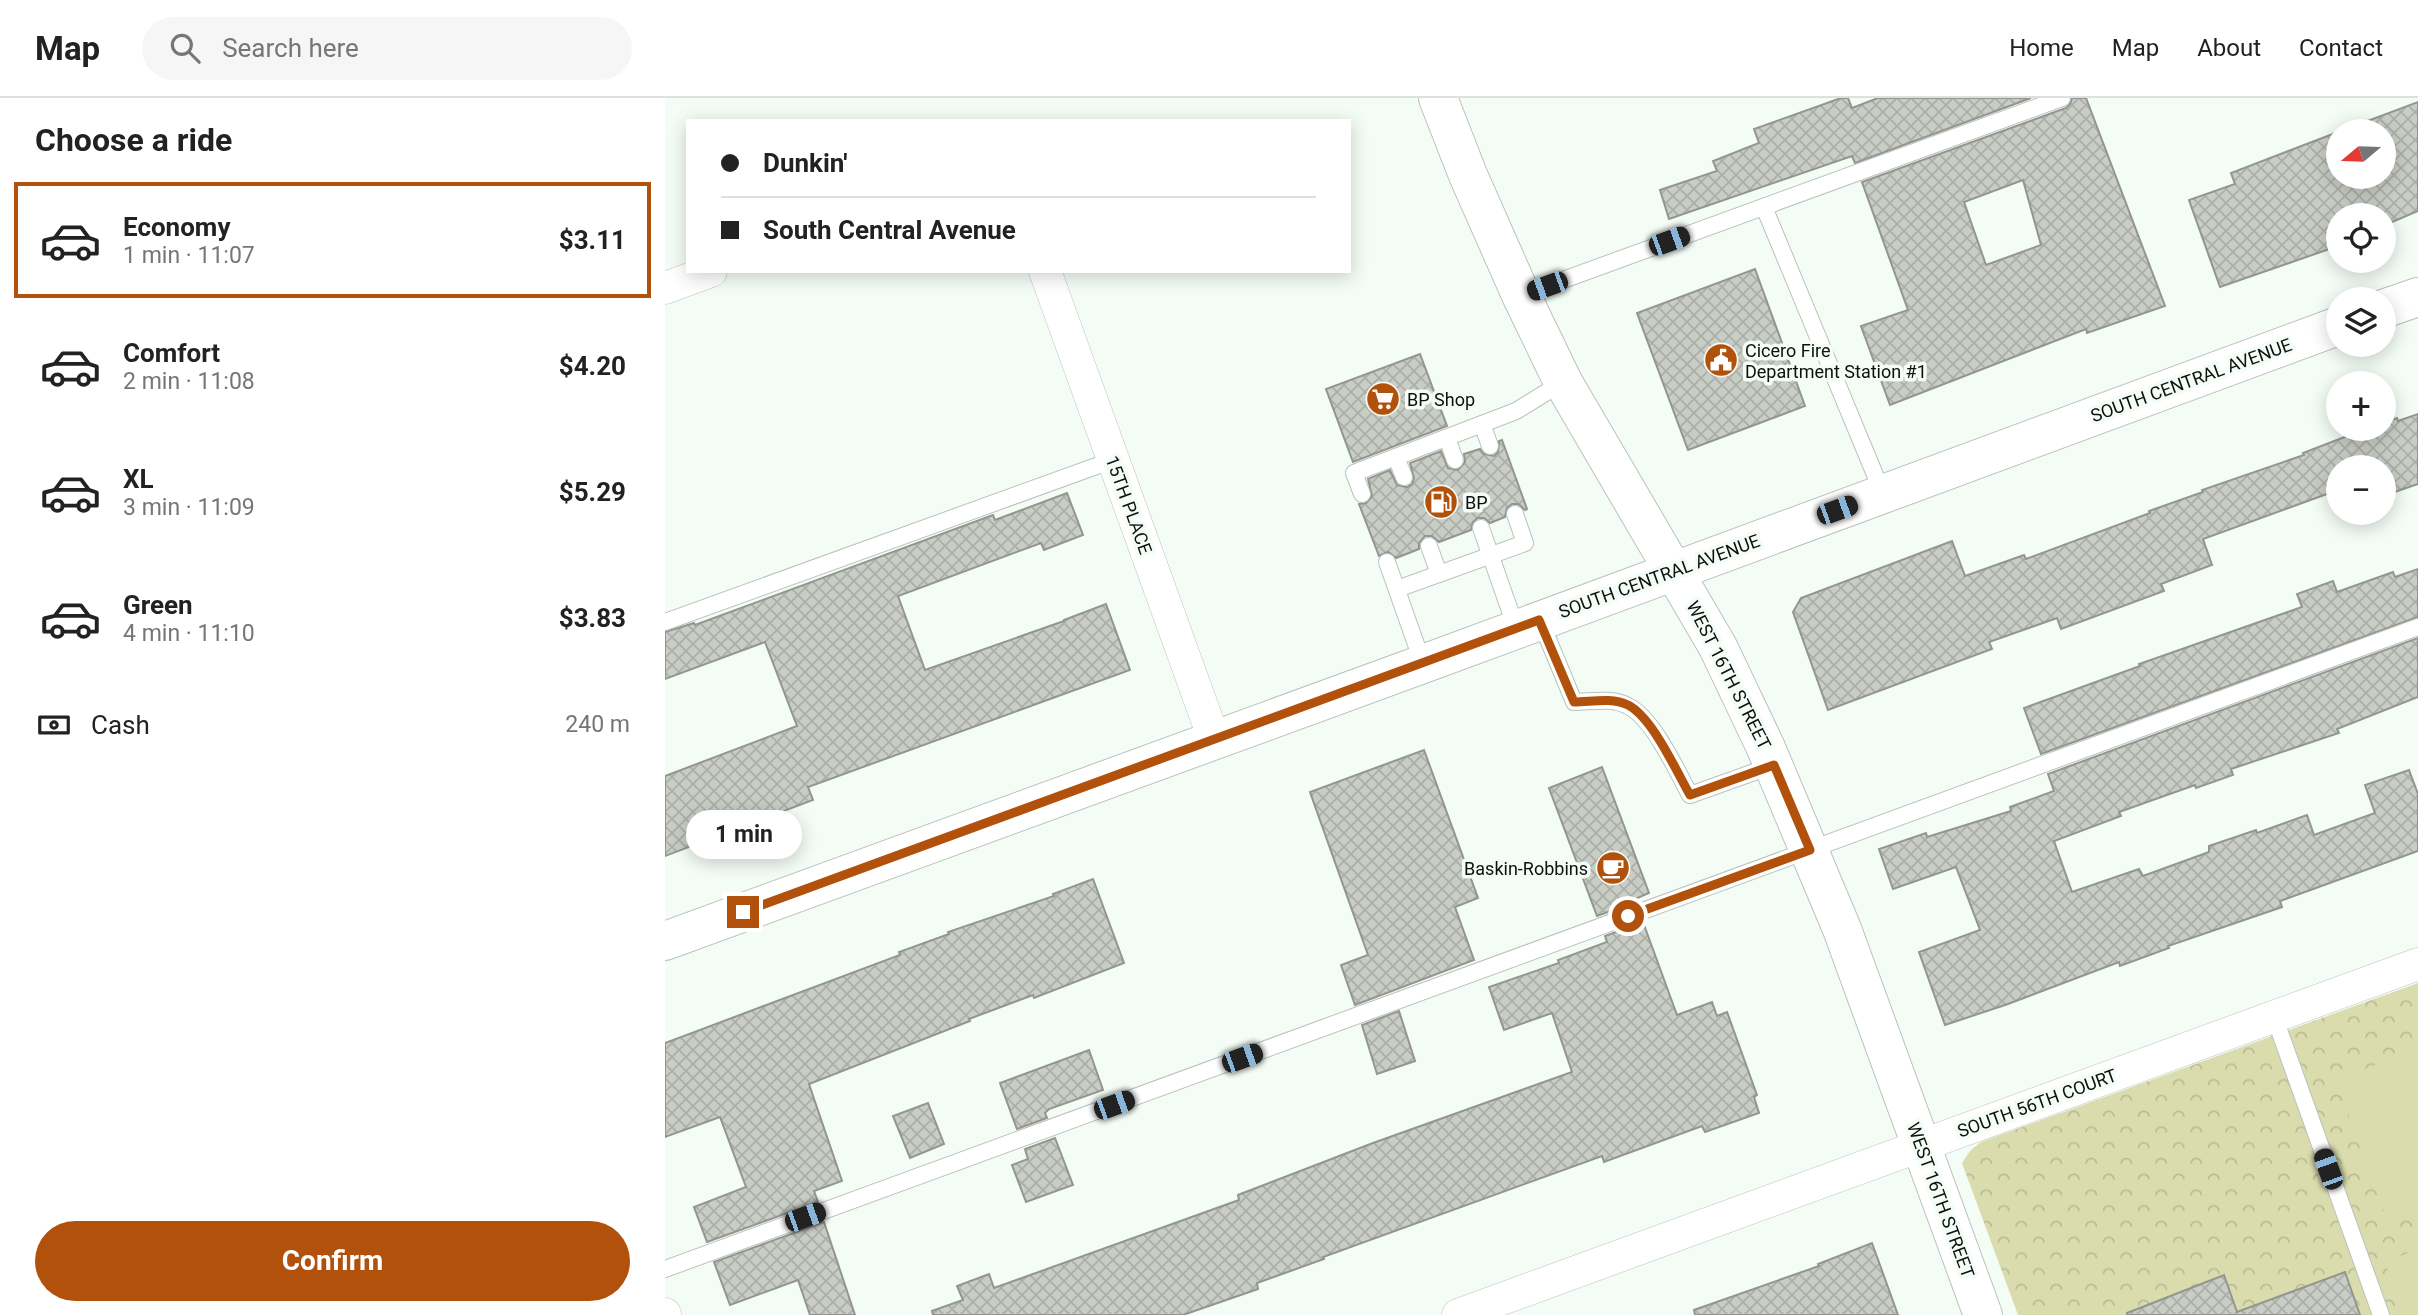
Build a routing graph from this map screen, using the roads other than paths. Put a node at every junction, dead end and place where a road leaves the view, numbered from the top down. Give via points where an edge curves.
1 (1438, 98) edge
2 (2062, 98) edge
3 (1764, 207) junction
4 (706, 273) edge
5 (1046, 273) edge
6 (665, 288) edge
7 (1521, 295) junction
8 (2418, 297) edge
9 (2396, 305) edge
10 (2326, 330) edge
11 (1563, 382) junction
12 (1482, 424) junction
13 (1447, 438) junction
14 (1490, 446) dead end
15 (1396, 457) junction
16 (1113, 460) junction
17 (1455, 460) dead end
18 (1404, 477) dead end
19 (1362, 494) dead end
20 (1882, 494) junction
21 (1515, 514) dead end
22 (1481, 528) dead end
23 (1429, 546) dead end
24 (1491, 555) junction
25 (1387, 562) dead end
26 (1675, 570) junction
27 (1439, 574) junction
28 (1397, 589) junction
29 (665, 621) edge
30 (1528, 624) junction
31 (2418, 627) edge
32 (1423, 664) junction
33 (1214, 740) junction
34 (1774, 765) junction
35 (1810, 850) junction
36 (665, 941) edge
37 (2418, 964) edge
38 (2274, 1016) junction
39 (1921, 1146) junction
40 (665, 1269) edge
41 (1458, 1315) edge
42 (1983, 1315) edge
43 (2381, 1315) edge

1 - 7 main road, WEST 16TH STREET
2 - 3 lane
3 - 7 lane
3 - 20 lane
4 - 6 street
5 - 16 street, 15TH PLACE
7 - 11 main road, WEST 16TH STREET
8 - 9 main road
10 - 20 main road, SOUTH CENTRAL AVENUE
11 - 12 lane via 1516,411
11 - 26 main road, WEST 16TH STREET
12 - 13 lane
12 - 14 lane
13 - 15 lane
13 - 17 lane
15 - 18 lane
15 - 19 lane via 1354,473
16 - 29 lane
16 - 33 street, 15TH PLACE
20 - 26 main road, SOUTH CENTRAL AVENUE
21 - 24 lane via 1525,542
22 - 24 lane
23 - 27 lane
24 - 27 lane
24 - 30 lane
25 - 28 lane
26 - 30 main road, SOUTH CENTRAL AVENUE
26 - 34 main road, WEST 16TH STREET
27 - 28 lane
28 - 32 lane
30 - 32 main road, SOUTH CENTRAL AVENUE
30 - 34 lane via 1574,702 1604,700 1628,706 1661,741 1690,795
31 - 35 lane
32 - 33 main road, SOUTH CENTRAL AVENUE
33 - 36 main road, SOUTH CENTRAL AVENUE
34 - 35 main road, WEST 16TH STREET
35 - 39 main road, WEST 16TH STREET
35 - 40 lane
37 - 38 street, SOUTH 56TH COURT
38 - 39 street, SOUTH 56TH COURT
38 - 43 lane
39 - 41 street, SOUTH 56TH COURT
39 - 42 main road, WEST 16TH STREET

